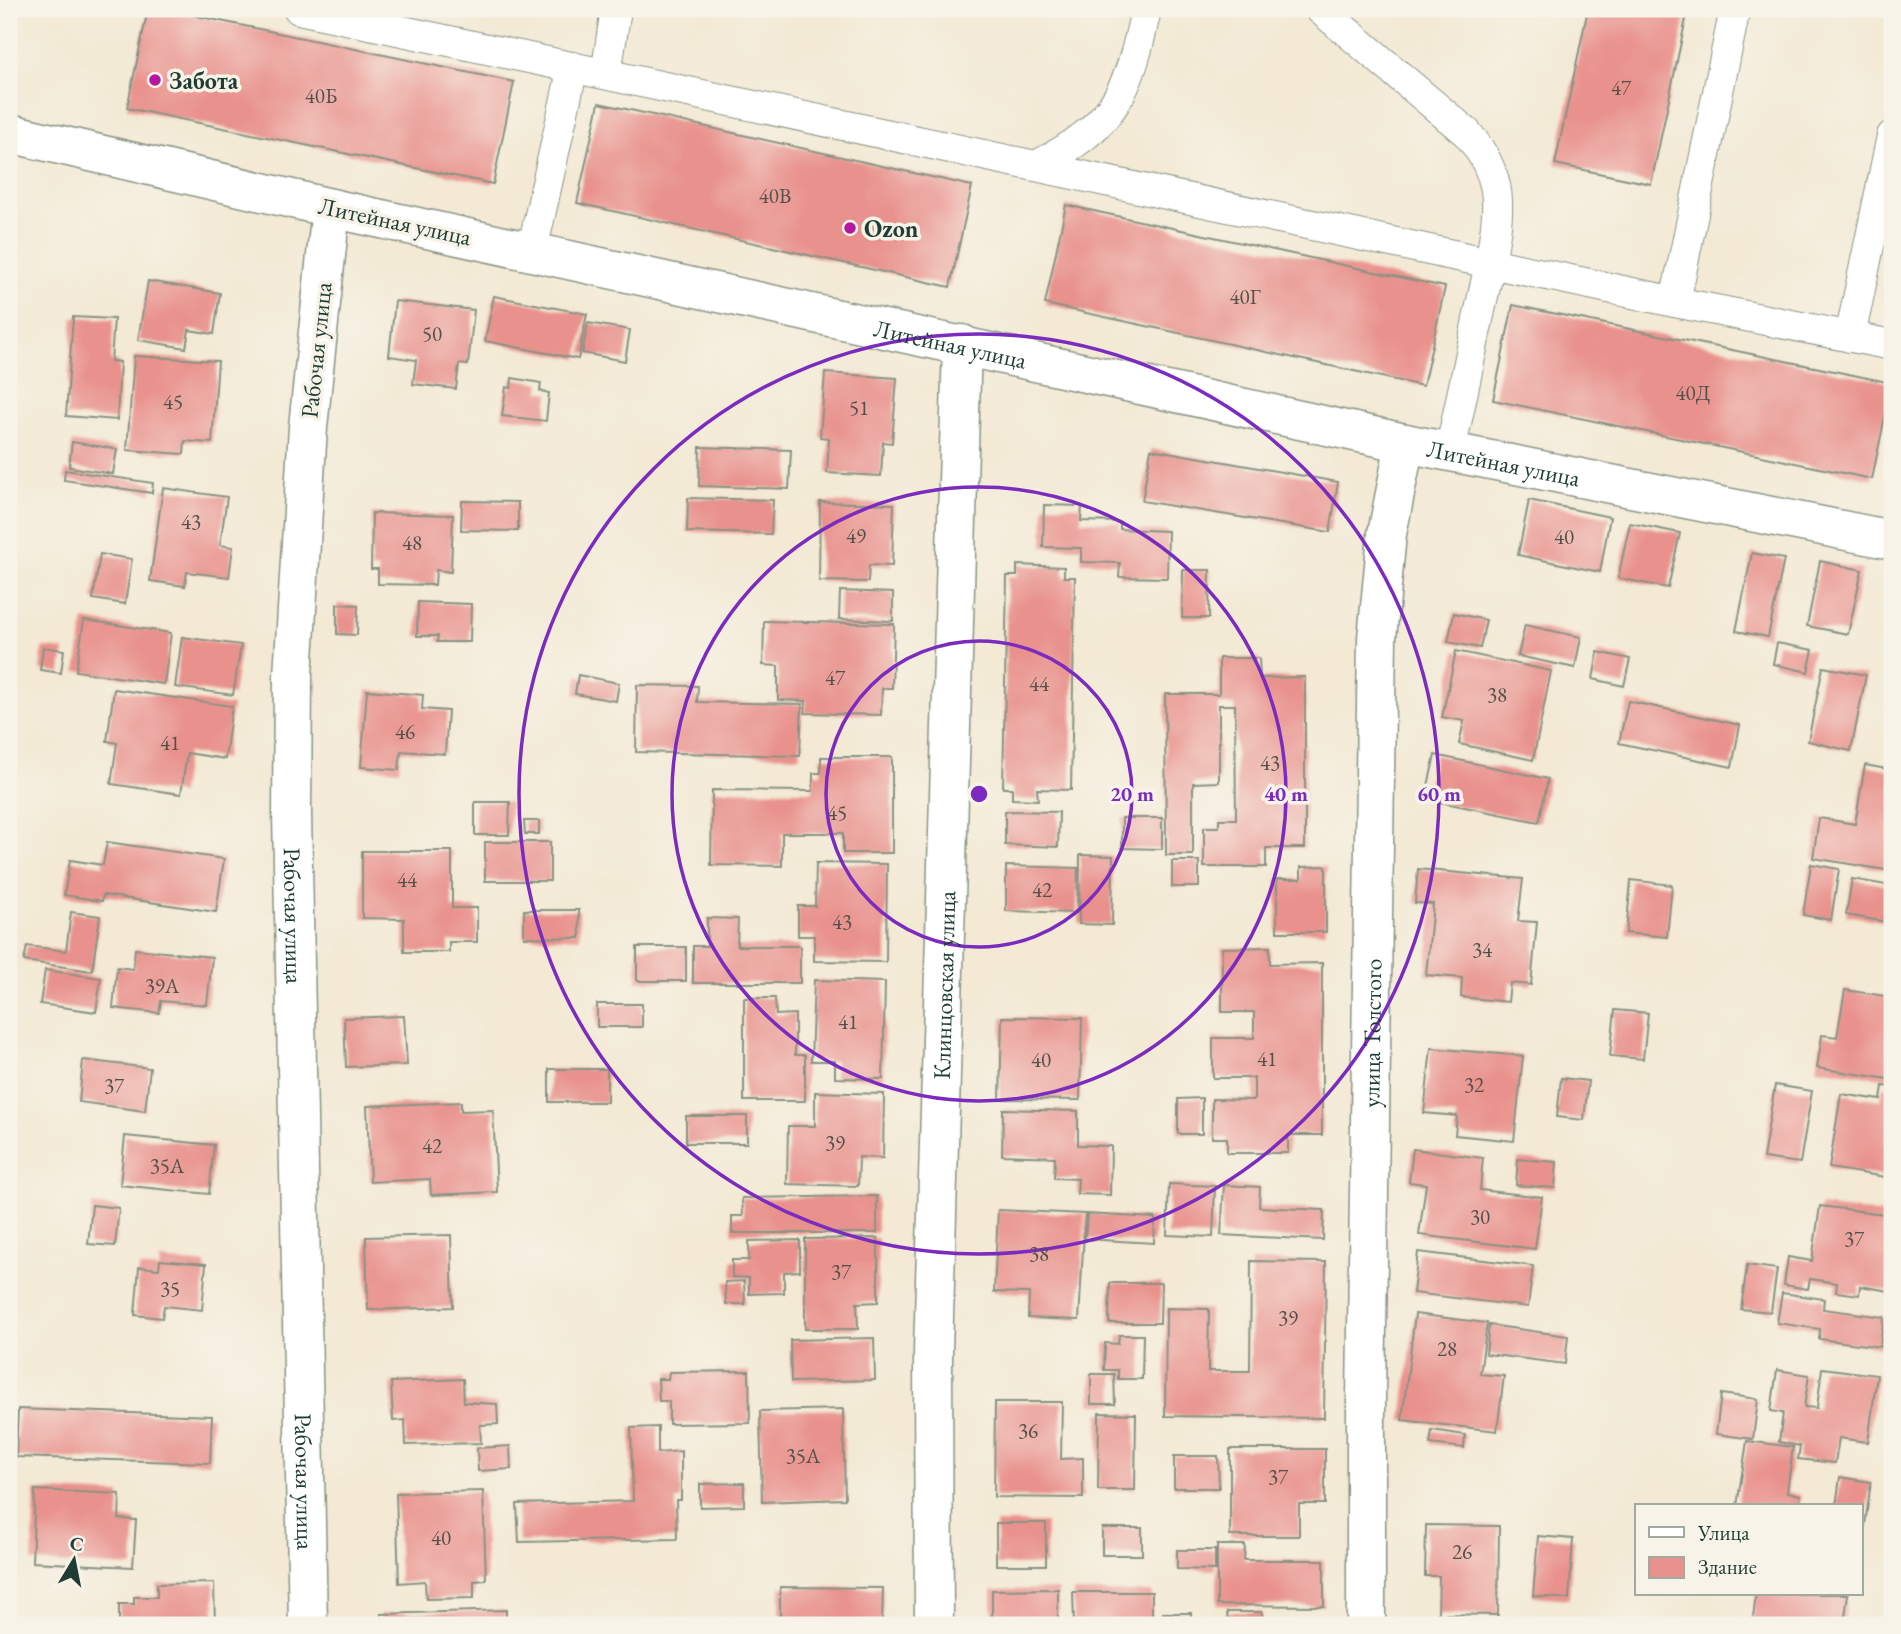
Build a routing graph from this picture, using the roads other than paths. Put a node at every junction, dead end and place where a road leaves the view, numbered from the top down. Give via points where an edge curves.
1 (299, 9) edge
2 (616, 9) edge
3 (1146, 9) edge
4 (1320, 9) edge
5 (1735, 9) edge
6 (573, 67) junction
7 (606, 74) junction
8 (9, 134) edge
9 (1892, 136) edge
10 (1036, 166) junction
11 (331, 208) junction
12 (532, 251) junction
13 (1490, 263) junction
14 (1675, 302) junction
15 (1850, 337) junction
16 (962, 344) junction
17 (1892, 345) edge
18 (1405, 443) junction
19 (1450, 452) junction
20 (1892, 540) edge
21 (308, 1625) edge
22 (934, 1625) edge
23 (1366, 1625) edge

1 - 6 lane
2 - 7 lane
3 - 10 lane via 1123,93 1100,124 1070,148
4 - 13 lane via 1483,152 1496,180 1499,202
5 - 14 lane
6 - 7 lane
6 - 12 lane
7 - 10 lane
8 - 11 street, Литейная улица
9 - 15 lane
10 - 13 lane
11 - 12 street, Литейная улица
11 - 21 street, Рабочая улица via 308,427 293,676
12 - 16 street, Литейная улица
13 - 14 lane
13 - 19 lane
14 - 15 lane
15 - 17 lane
16 - 18 street, Литейная улица
16 - 22 street, Клинцовская улица via 933,1352
18 - 19 street, Литейная улица
18 - 23 street, улица Толстого via 1387,534 1377,638
19 - 20 street, Литейная улица

